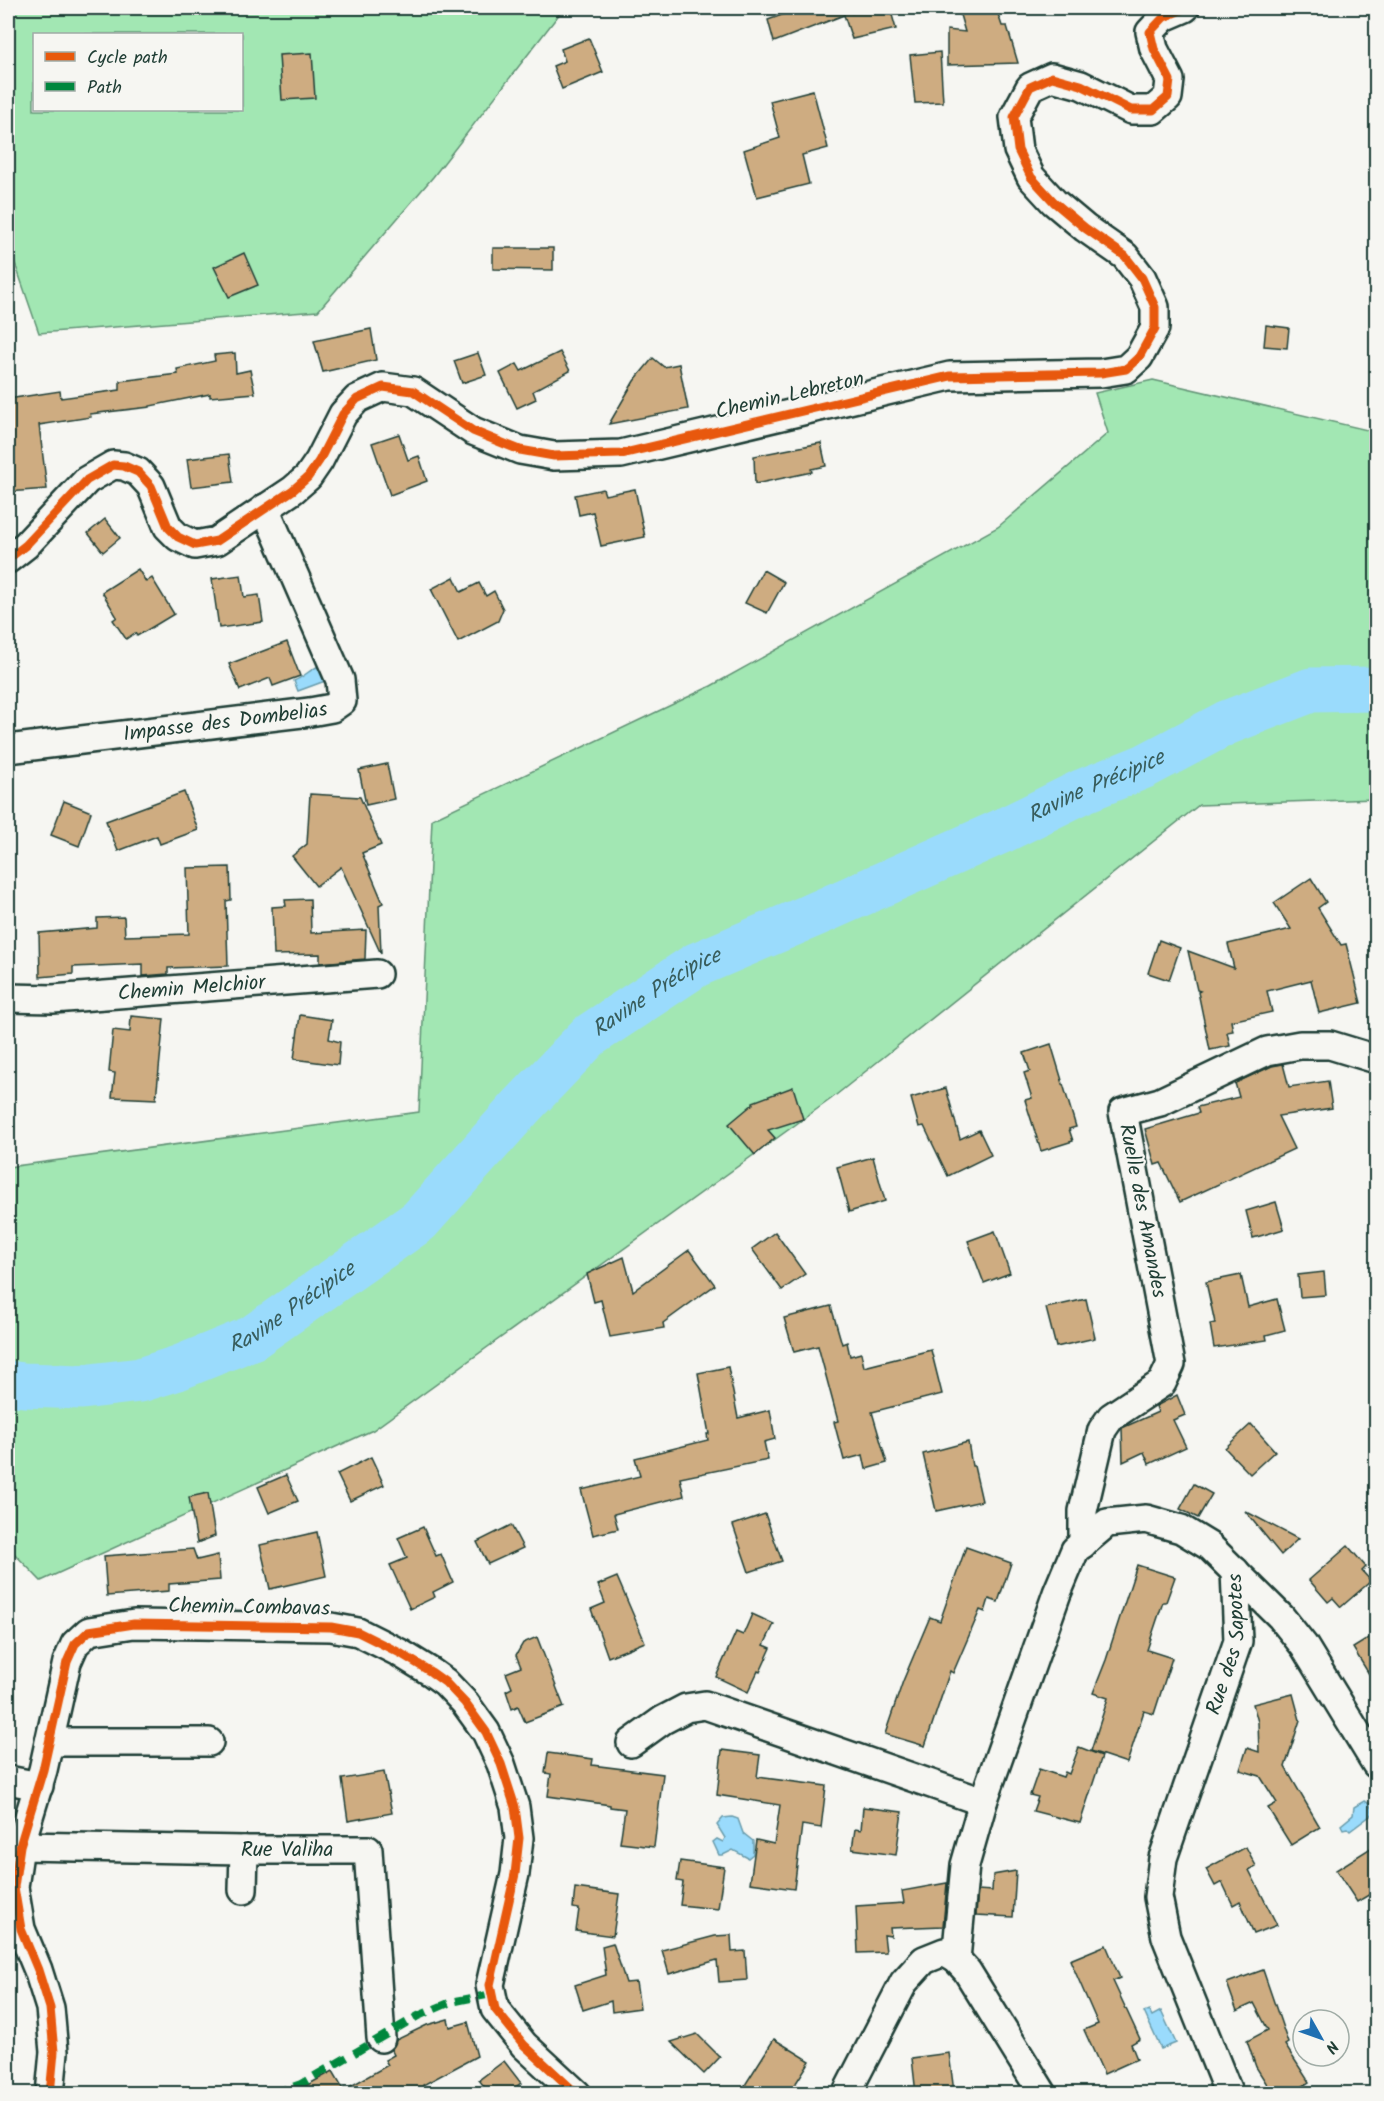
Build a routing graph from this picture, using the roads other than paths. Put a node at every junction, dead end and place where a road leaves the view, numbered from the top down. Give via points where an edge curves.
1 (1185, 8) edge
2 (266, 508) junction
3 (8, 559) edge
4 (8, 749) edge
5 (377, 974) dead end
6 (8, 998) edge
7 (1377, 1059) edge
8 (1083, 1544) junction
9 (1235, 1571) junction
10 (49, 1742) junction
11 (209, 1742) dead end
12 (631, 1743) dead end
13 (1377, 1764) edge
14 (8, 1780) edge
15 (39, 1786) junction
16 (983, 1802) junction
17 (20, 1846) junction
18 (244, 1851) junction
19 (243, 1890) dead end
20 (956, 1959) junction
21 (381, 2038) dead end
22 (50, 2094) edge
23 (577, 2094) edge
24 (846, 2094) edge
25 (1043, 2094) edge
26 (1229, 2094) edge

1 - 2 street, Chemin Lebreton via 1164,16 1150,32 1170,80 1168,97 1154,110 1131,110 1081,85 1052,77 1030,87 1014,117 1018,150 1031,177 1085,228 1125,256 1142,278 1155,307 1155,328 1139,357 1126,369 951,376 621,454 554,456 520,450 473,431 413,391 383,387 357,399 343,414 308,477
2 - 3 street, Chemin Lebreton via 217,541 195,544 178,537 168,527 151,486 138,472 113,465 87,480
2 - 4 street, Impasse des Dombelias via 340,680 342,701 332,708 310,712
5 - 6 street, Chemin Melchior via 53,999
7 - 8 street, Ruelle des Amandes via 1330,1045 1267,1051 1160,1102 1123,1112 1171,1364 1162,1383 1111,1416 1102,1430 1083,1511
8 - 9 street, Rue des Sapotes via 1107,1523 1146,1519 1181,1529 1209,1546
8 - 16 street, Rue des Sapotes via 1075,1550 1057,1593
9 - 13 street via 1281,1617 1304,1647
9 - 26 street, Rue des Sapotes via 1238,1641 1163,1858 1158,1897 1166,1937
10 - 11 street
10 - 15 street, Chemin Combavas
10 - 23 street, Chemin Combavas via 67,1662 75,1644 89,1631 134,1624 330,1627 358,1632 430,1672 465,1702 486,1732 515,1807 519,1838 515,1874 490,1985 495,2009 524,2045
12 - 16 street via 686,1708 705,1705
14 - 15 street
15 - 17 street, Chemin Combavas
16 - 20 street, Rue des Sapotes via 965,1865
17 - 18 street, Rue Valiha
17 - 22 street, Chemin Combavas via 14,1887 21,1929 50,2008 54,2052
18 - 19 street
18 - 21 street, Rue Valiha via 368,1850
20 - 24 street via 944,1952 924,1960 904,1982
20 - 25 street

